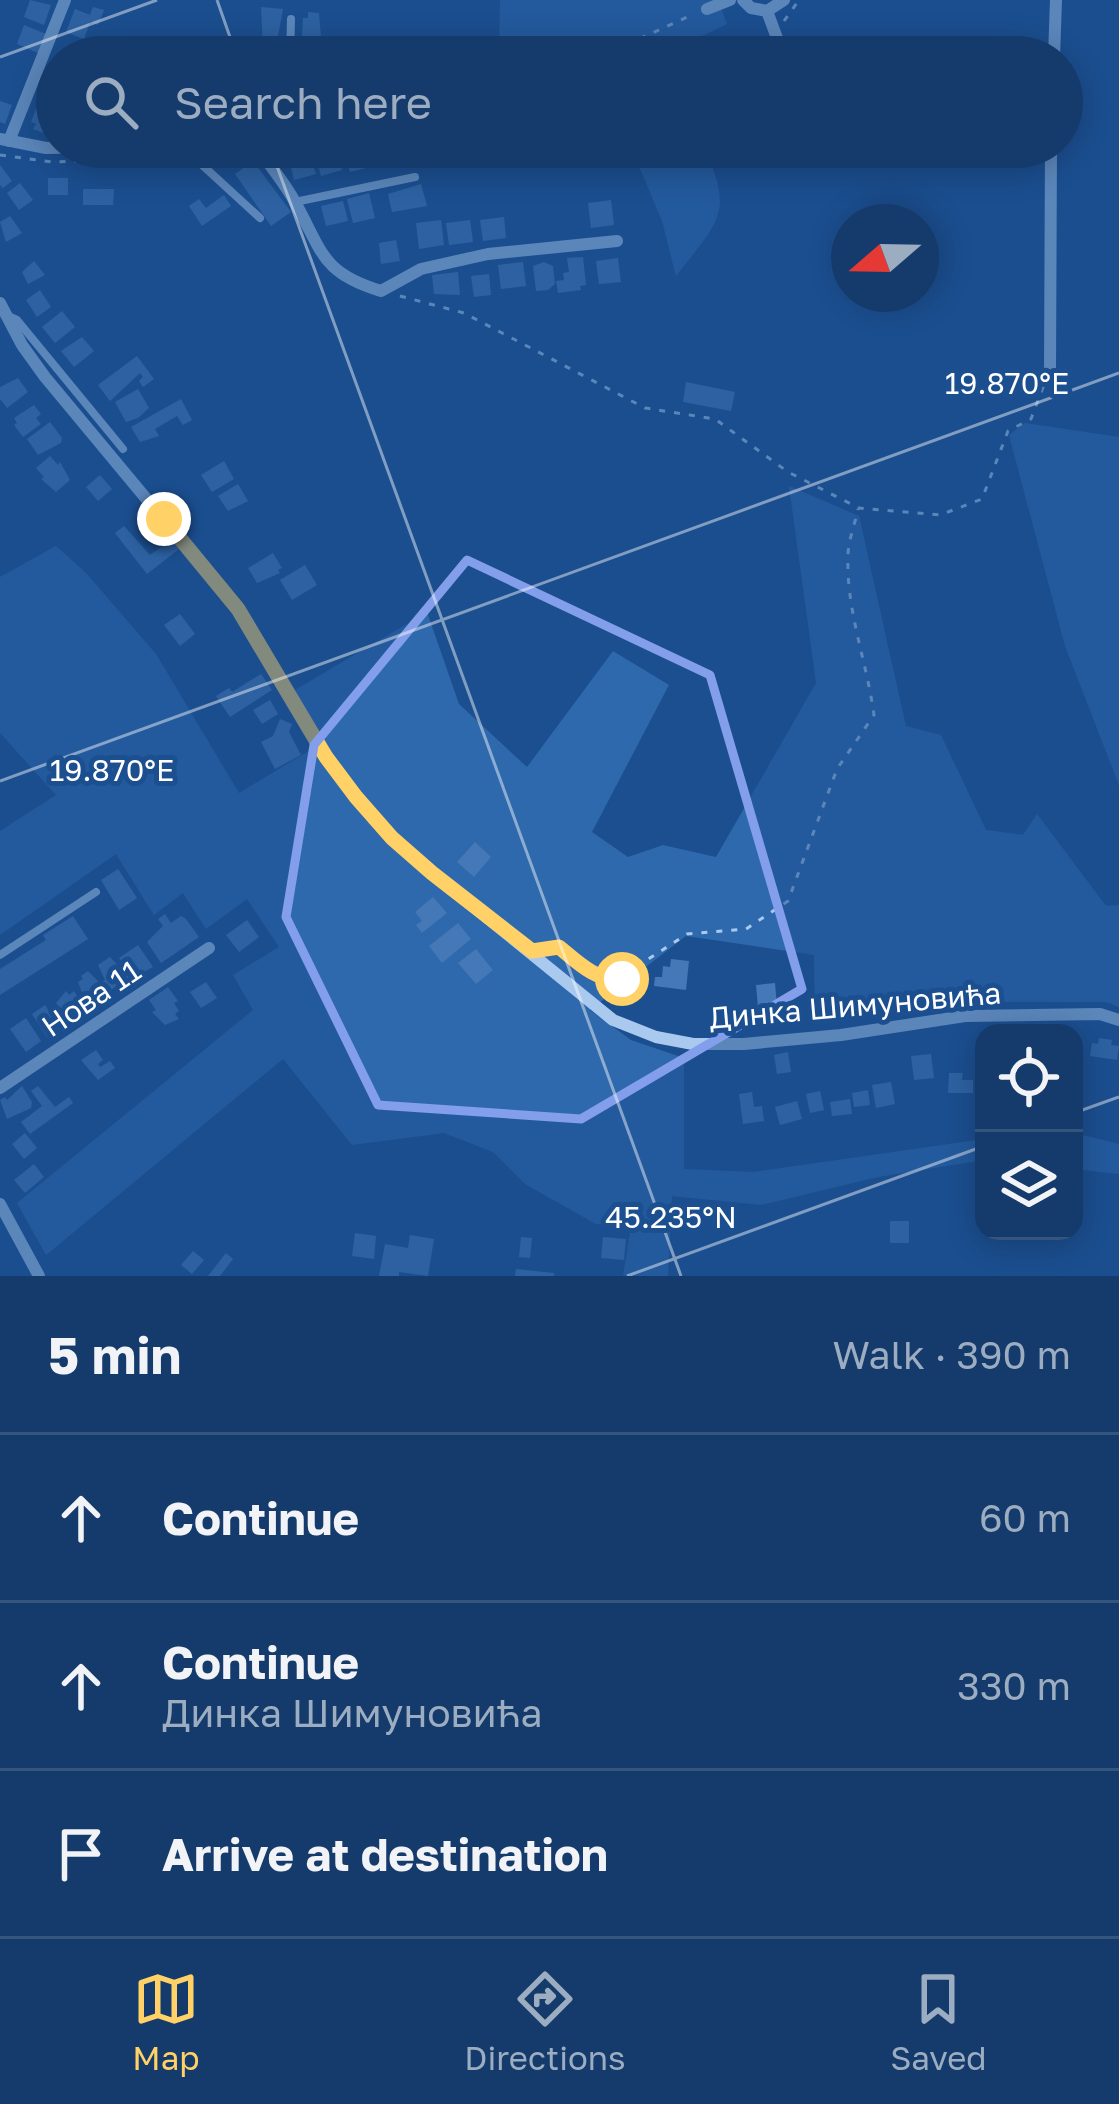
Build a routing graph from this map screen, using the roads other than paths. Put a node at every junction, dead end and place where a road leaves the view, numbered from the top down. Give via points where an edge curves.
1 (65, 0) edge
2 (730, 0) edge
3 (743, 0) edge
4 (784, 0) edge
5 (1057, 0) edge
6 (707, 9) road end
7 (767, 11) junction
8 (291, 19) dead end
9 (49, 36) edge
10 (291, 36) edge
11 (776, 36) edge
12 (1055, 36) edge
13 (36, 67) edge
14 (4, 140) edge
15 (36, 146) edge
16 (205, 168) edge
17 (272, 168) edge
18 (1051, 168) edge
19 (415, 177) dead end
20 (295, 202) junction
21 (260, 218) dead end
22 (617, 241) dead end
23 (2, 309) edge
24 (1050, 371) road end
25 (123, 449) dead end
26 (96, 892) dead end
27 (208, 948) dead end
28 (0, 955) edge
29 (1119, 1020) edge
30 (0, 1088) edge
31 (0, 1204) edge
32 (39, 1276) edge

1 - 9 street
2 - 6 street
3 - 7 street
4 - 7 street
5 - 12 street
7 - 11 street
8 - 10 lane
13 - 14 street
14 - 15 street
16 - 21 lane
17 - 20 street
18 - 24 street
19 - 20 lane
20 - 22 street via 320,256 347,280 381,291 421,269 488,254
23 - 25 lane
23 - 29 street, Динка Шимуновића via 45,377 238,609 356,797 432,873 613,1020 693,1044 744,1045 965,1016
26 - 28 lane
27 - 30 street, Нова 11
31 - 32 street

